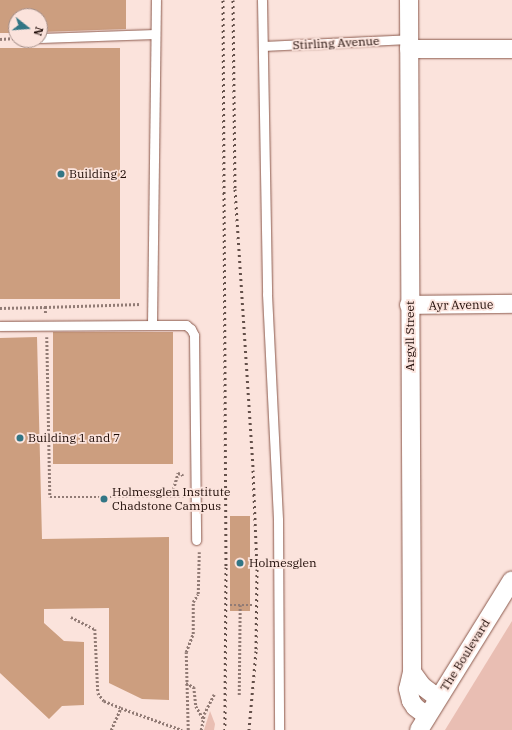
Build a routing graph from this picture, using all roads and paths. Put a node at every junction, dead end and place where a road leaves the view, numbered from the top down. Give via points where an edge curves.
1 (156, 0) edge
2 (262, 0) edge
3 (409, 0) edge
4 (155, 34) junction
5 (48, 38) edge
6 (409, 44) junction
7 (263, 46) junction
8 (512, 49) edge
9 (141, 304) dead end
10 (512, 304) edge
11 (409, 305) junction
12 (46, 306) junction
13 (0, 308) edge
14 (47, 325) junction
15 (152, 325) junction
16 (0, 326) edge
17 (183, 482) dead end
18 (184, 489) dead end
19 (171, 497) junction
20 (196, 540) joint
21 (512, 580) edge
22 (253, 604) dead end
23 (230, 605) dead end
24 (240, 605) junction
25 (71, 617) dead end
26 (412, 672) junction
27 (186, 683) junction
28 (214, 694) dead end
29 (239, 695) dead end
30 (438, 698) junction
31 (121, 708) junction
32 (203, 718) junction
33 (423, 723) edge
34 (111, 730) edge
35 (182, 730) edge
36 (188, 730) edge
37 (200, 730) edge
38 (280, 730) edge

1 - 4 lane
2 - 7 lane
3 - 6 street, Argyll Street
4 - 5 lane
4 - 15 lane
6 - 7 lane, Stirling Avenue
6 - 8 street, Stirling Avenue
6 - 11 street, Argyll Street
7 - 38 lane via 267,294 278,520
9 - 12 path
10 - 11 street, Ayr Avenue
11 - 26 street, Argyll Street
12 - 13 path
12 - 14 path
14 - 15 lane
14 - 16 lane
14 - 19 path via 50,497
15 - 20 lane via 186,325 194,335
17 - 19 path via 182,474 178,473
18 - 19 path via 185,497
20 - 27 path via 200,546 198,594 193,602 193,634 186,652
21 - 30 street, The Boulevard
22 - 24 path
23 - 24 path
24 - 29 path
25 - 31 path via 95,629 98,693 104,701
26 - 30 street via 422,686
26 - 33 street, Argyll Street via 409,696
27 - 32 path via 195,689 196,706
27 - 36 path
28 - 32 path
30 - 33 street, The Boulevard
31 - 34 path
31 - 35 path
32 - 37 path

